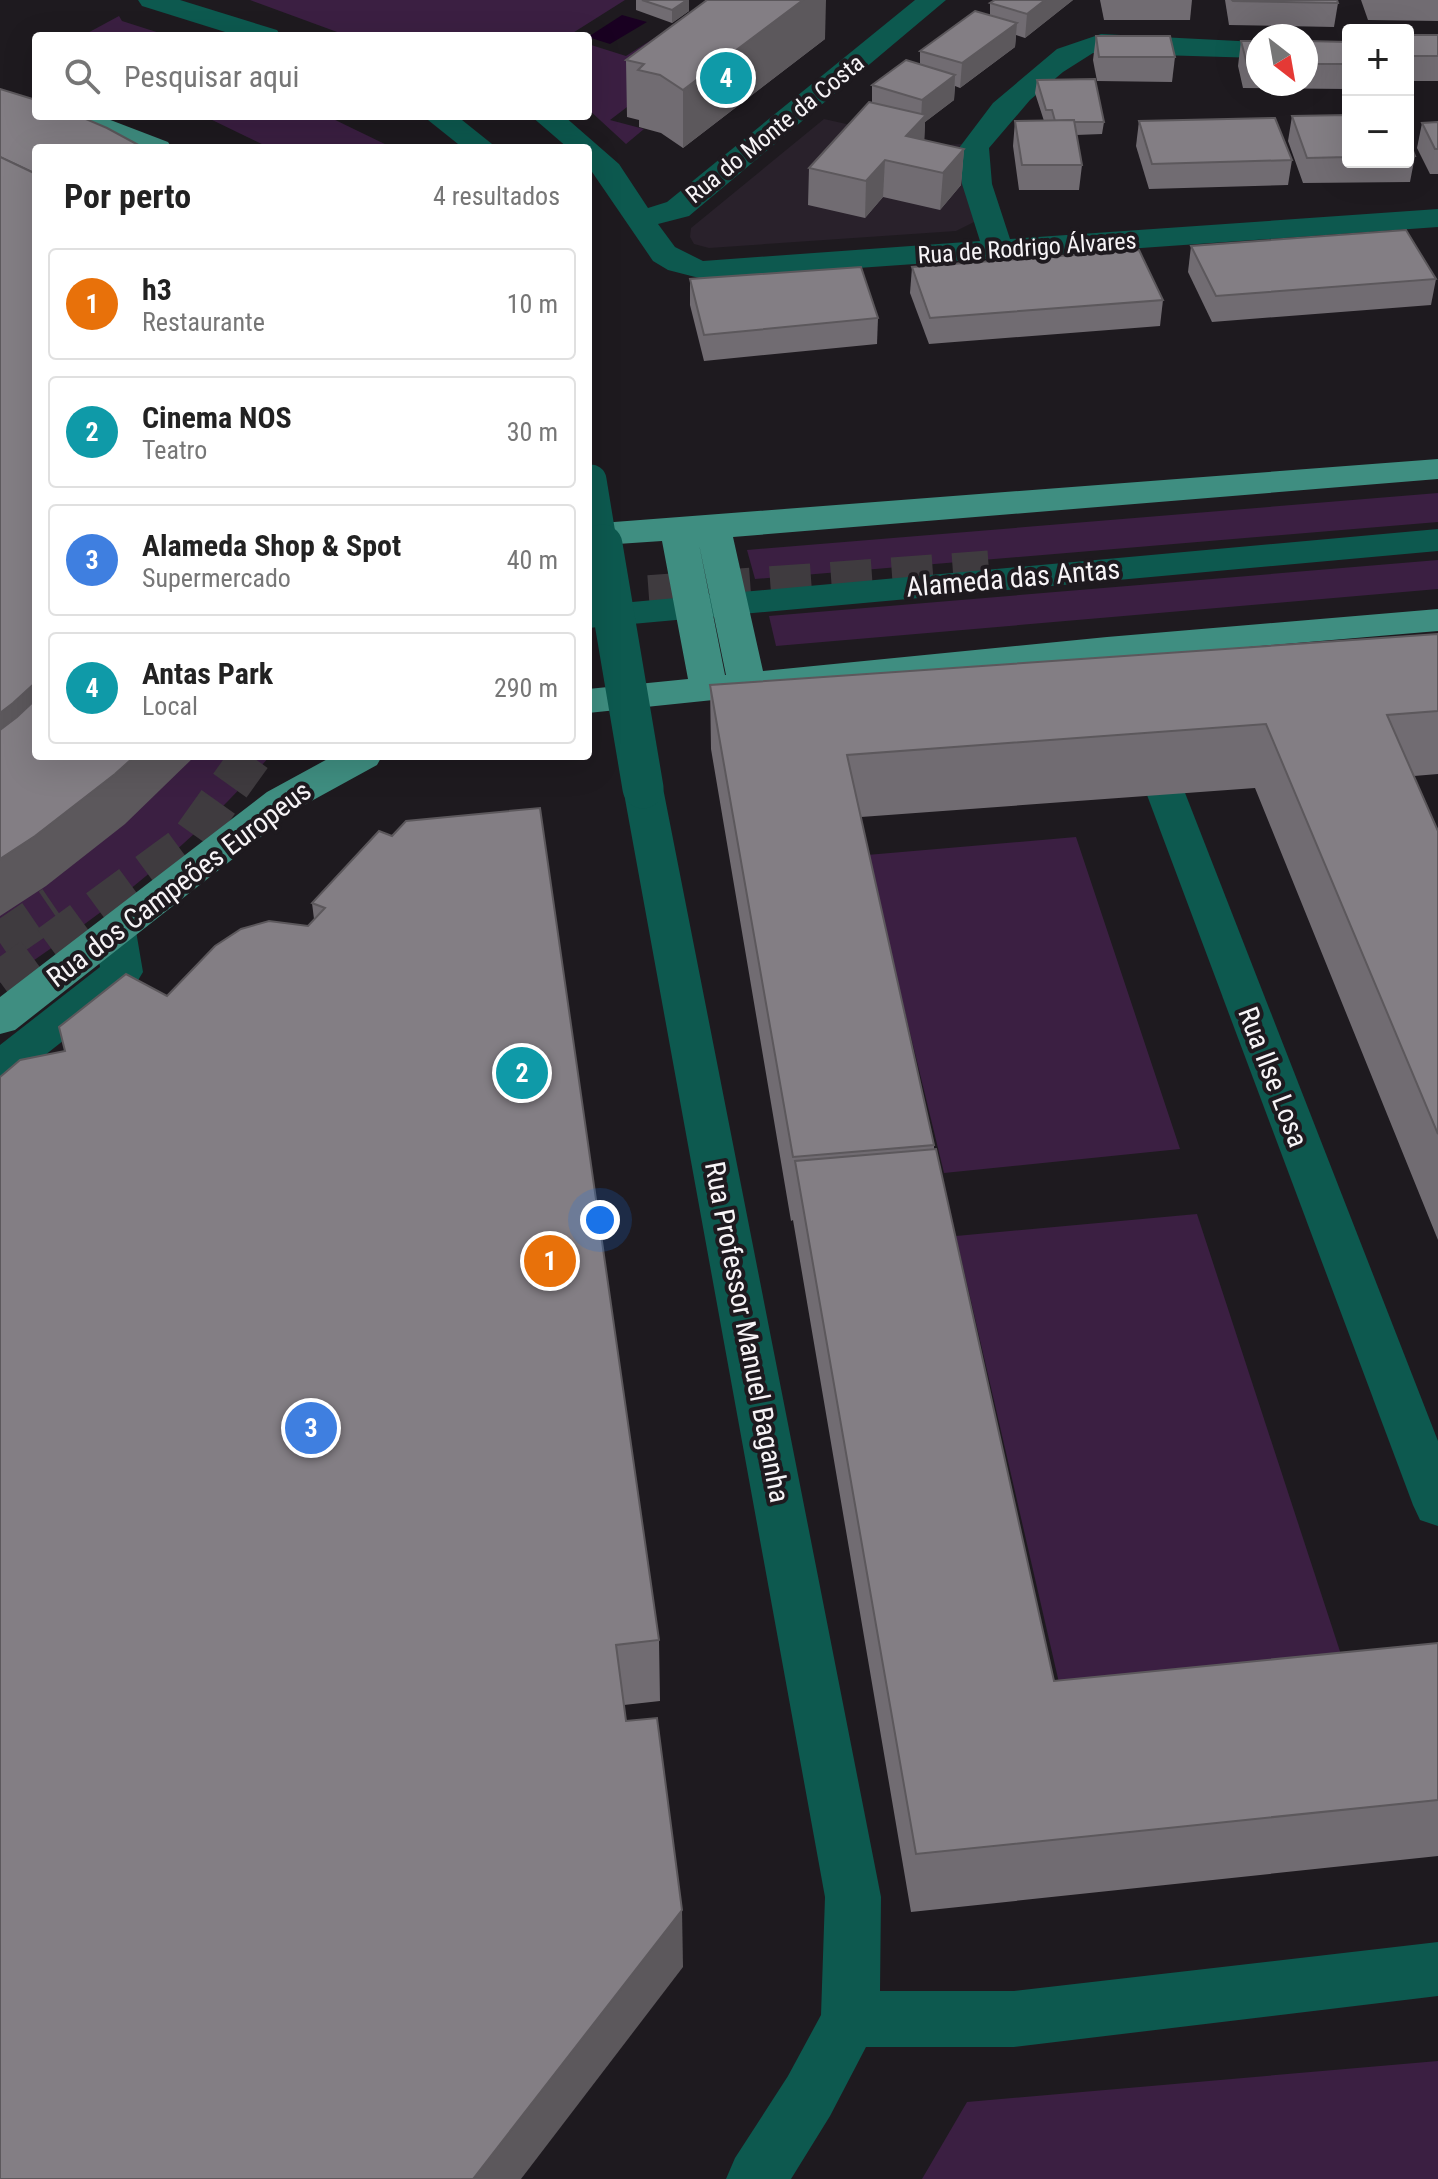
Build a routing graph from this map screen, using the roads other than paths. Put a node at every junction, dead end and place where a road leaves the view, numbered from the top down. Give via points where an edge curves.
1 (152, 0) edge
2 (932, 0) edge
3 (254, 32) edge
4 (1246, 49) edge
5 (84, 120) edge
6 (458, 120) edge
7 (551, 120) edge
8 (46, 132) edge
9 (74, 144) edge
10 (146, 144) edge
11 (479, 144) edge
12 (581, 144) edge
13 (592, 154) edge
14 (1438, 218) edge
15 (640, 219) junction
16 (999, 250) junction
17 (1438, 469) edge
18 (592, 484) edge
19 (696, 529) junction
20 (592, 535) edge
21 (1438, 540) edge
22 (729, 603) junction
23 (693, 606) junction
24 (592, 617) edge
25 (1438, 620) edge
26 (1119, 676) junction
27 (747, 686) junction
28 (709, 690) junction
29 (592, 701) edge
30 (356, 760) edge
31 (115, 931) junction
32 (0, 1019) edge
33 (0, 1068) edge
34 (1438, 1505) edge
35 (1438, 1969) edge
36 (850, 2019) junction
37 (756, 2179) edge

1 - 3 street
2 - 15 street, Rua do Monte da Costa via 678,209
4 - 16 street via 1101,42 1060,60 983,132 973,149
5 - 10 main road
6 - 11 street
7 - 12 street
8 - 9 main road
13 - 15 street
14 - 16 street, Rua de Rodrigo Álvares
15 - 16 street, Rua de Rodrigo Álvares via 658,251 678,265 703,270
17 - 19 main road
18 - 36 street, Rua Professor Manuel Baganha, bridge via 643,788 853,1897
19 - 20 main road
19 - 22 main road
19 - 23 main road
21 - 22 street, Alameda das Antas
22 - 23 street, Alameda das Antas
22 - 27 main road
23 - 24 street, Alameda das Antas
23 - 28 main road
25 - 26 main road
26 - 27 main road
26 - 34 street, Rua Ilse Losa
27 - 28 main road
28 - 29 main road
30 - 31 main road, Rua dos Campeões Europeus via 281,801
31 - 32 main road, Rua dos Campeões Europeus
31 - 33 street via 122,972
35 - 36 street via 1014,2019
36 - 37 street, Rua Professor Manuel Baganha

